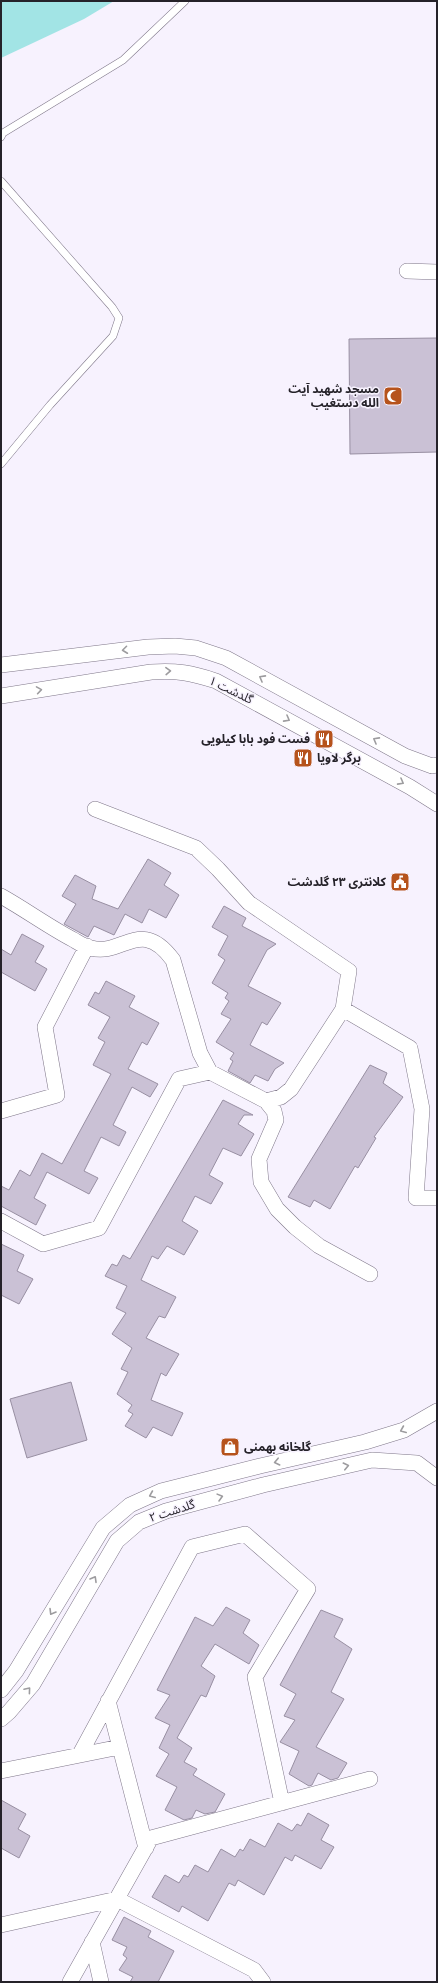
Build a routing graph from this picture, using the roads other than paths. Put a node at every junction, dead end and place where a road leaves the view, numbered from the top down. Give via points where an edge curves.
1 (185, 1) edge
2 (1, 137) edge
3 (1, 181) edge
4 (408, 271) dead end
5 (437, 272) edge
6 (1, 464) edge
7 (1, 665) edge
8 (1, 696) edge
9 (329, 714) junction
10 (318, 737) junction
11 (437, 765) edge
12 (437, 804) edge
13 (95, 809) dead end
14 (4, 900) edge
15 (86, 946) junction
16 (343, 1010) junction
17 (210, 1072) junction
18 (266, 1101) junction
19 (1, 1111) edge
20 (437, 1198) edge
21 (1, 1222) edge
22 (370, 1274) dead end
23 (437, 1411) edge
24 (437, 1478) edge
25 (1, 1690) edge
26 (108, 1701) junction
27 (1, 1719) edge
28 (120, 1747) junction
29 (80, 1754) junction
30 (1, 1771) edge
31 (370, 1779) dead end
32 (282, 1803) junction
33 (146, 1848) junction
34 (117, 1899) junction
35 (1, 1925) edge
36 (92, 1942) junction
37 (70, 1982) edge
38 (101, 1982) edge
39 (263, 1982) edge

1 - 2 lane via 123,60 3,133
3 - 6 lane via 119,318 113,336
4 - 5 street
9 -> 7 street, گلدشت ۱ via 226,658 196,648 148,647
8 -> 10 street, گلدشت ۱ via 174,670 216,681
9 - 10 street
11 -> 9 street, گلدشت ۱ via 432,766 405,756
10 -> 12 street, گلدشت ۱
13 - 16 street via 196,848 249,903 349,971
14 - 15 street
15 - 17 street via 104,949 137,939 165,949 173,960 200,1053
15 - 19 street via 45,1027 57,1095
16 - 18 street via 291,1089 280,1097
16 - 20 street via 410,1048 422,1109 416,1198
17 - 18 street
17 - 21 street via 179,1079 99,1228 43,1244
18 - 22 street via 274,1111 276,1120 259,1159 261,1182 277,1209 319,1246
23 -> 25 street, گلدشت ۲ via 404,1430 365,1442 161,1491 130,1505 103,1528 16,1671
27 -> 24 street, گلدشت ۲ via 33,1684 117,1541 139,1522 181,1507 262,1485 372,1460 417,1463
26 - 28 street
26 - 29 street
26 - 32 street via 192,1547 246,1534 308,1589 255,1677
28 - 29 street
28 - 33 street
29 - 30 street
31 - 32 street
32 - 33 street via 151,1838
33 - 34 street
34 - 35 street
34 - 36 street
34 - 39 street via 254,1970
36 - 37 street
36 - 38 street

